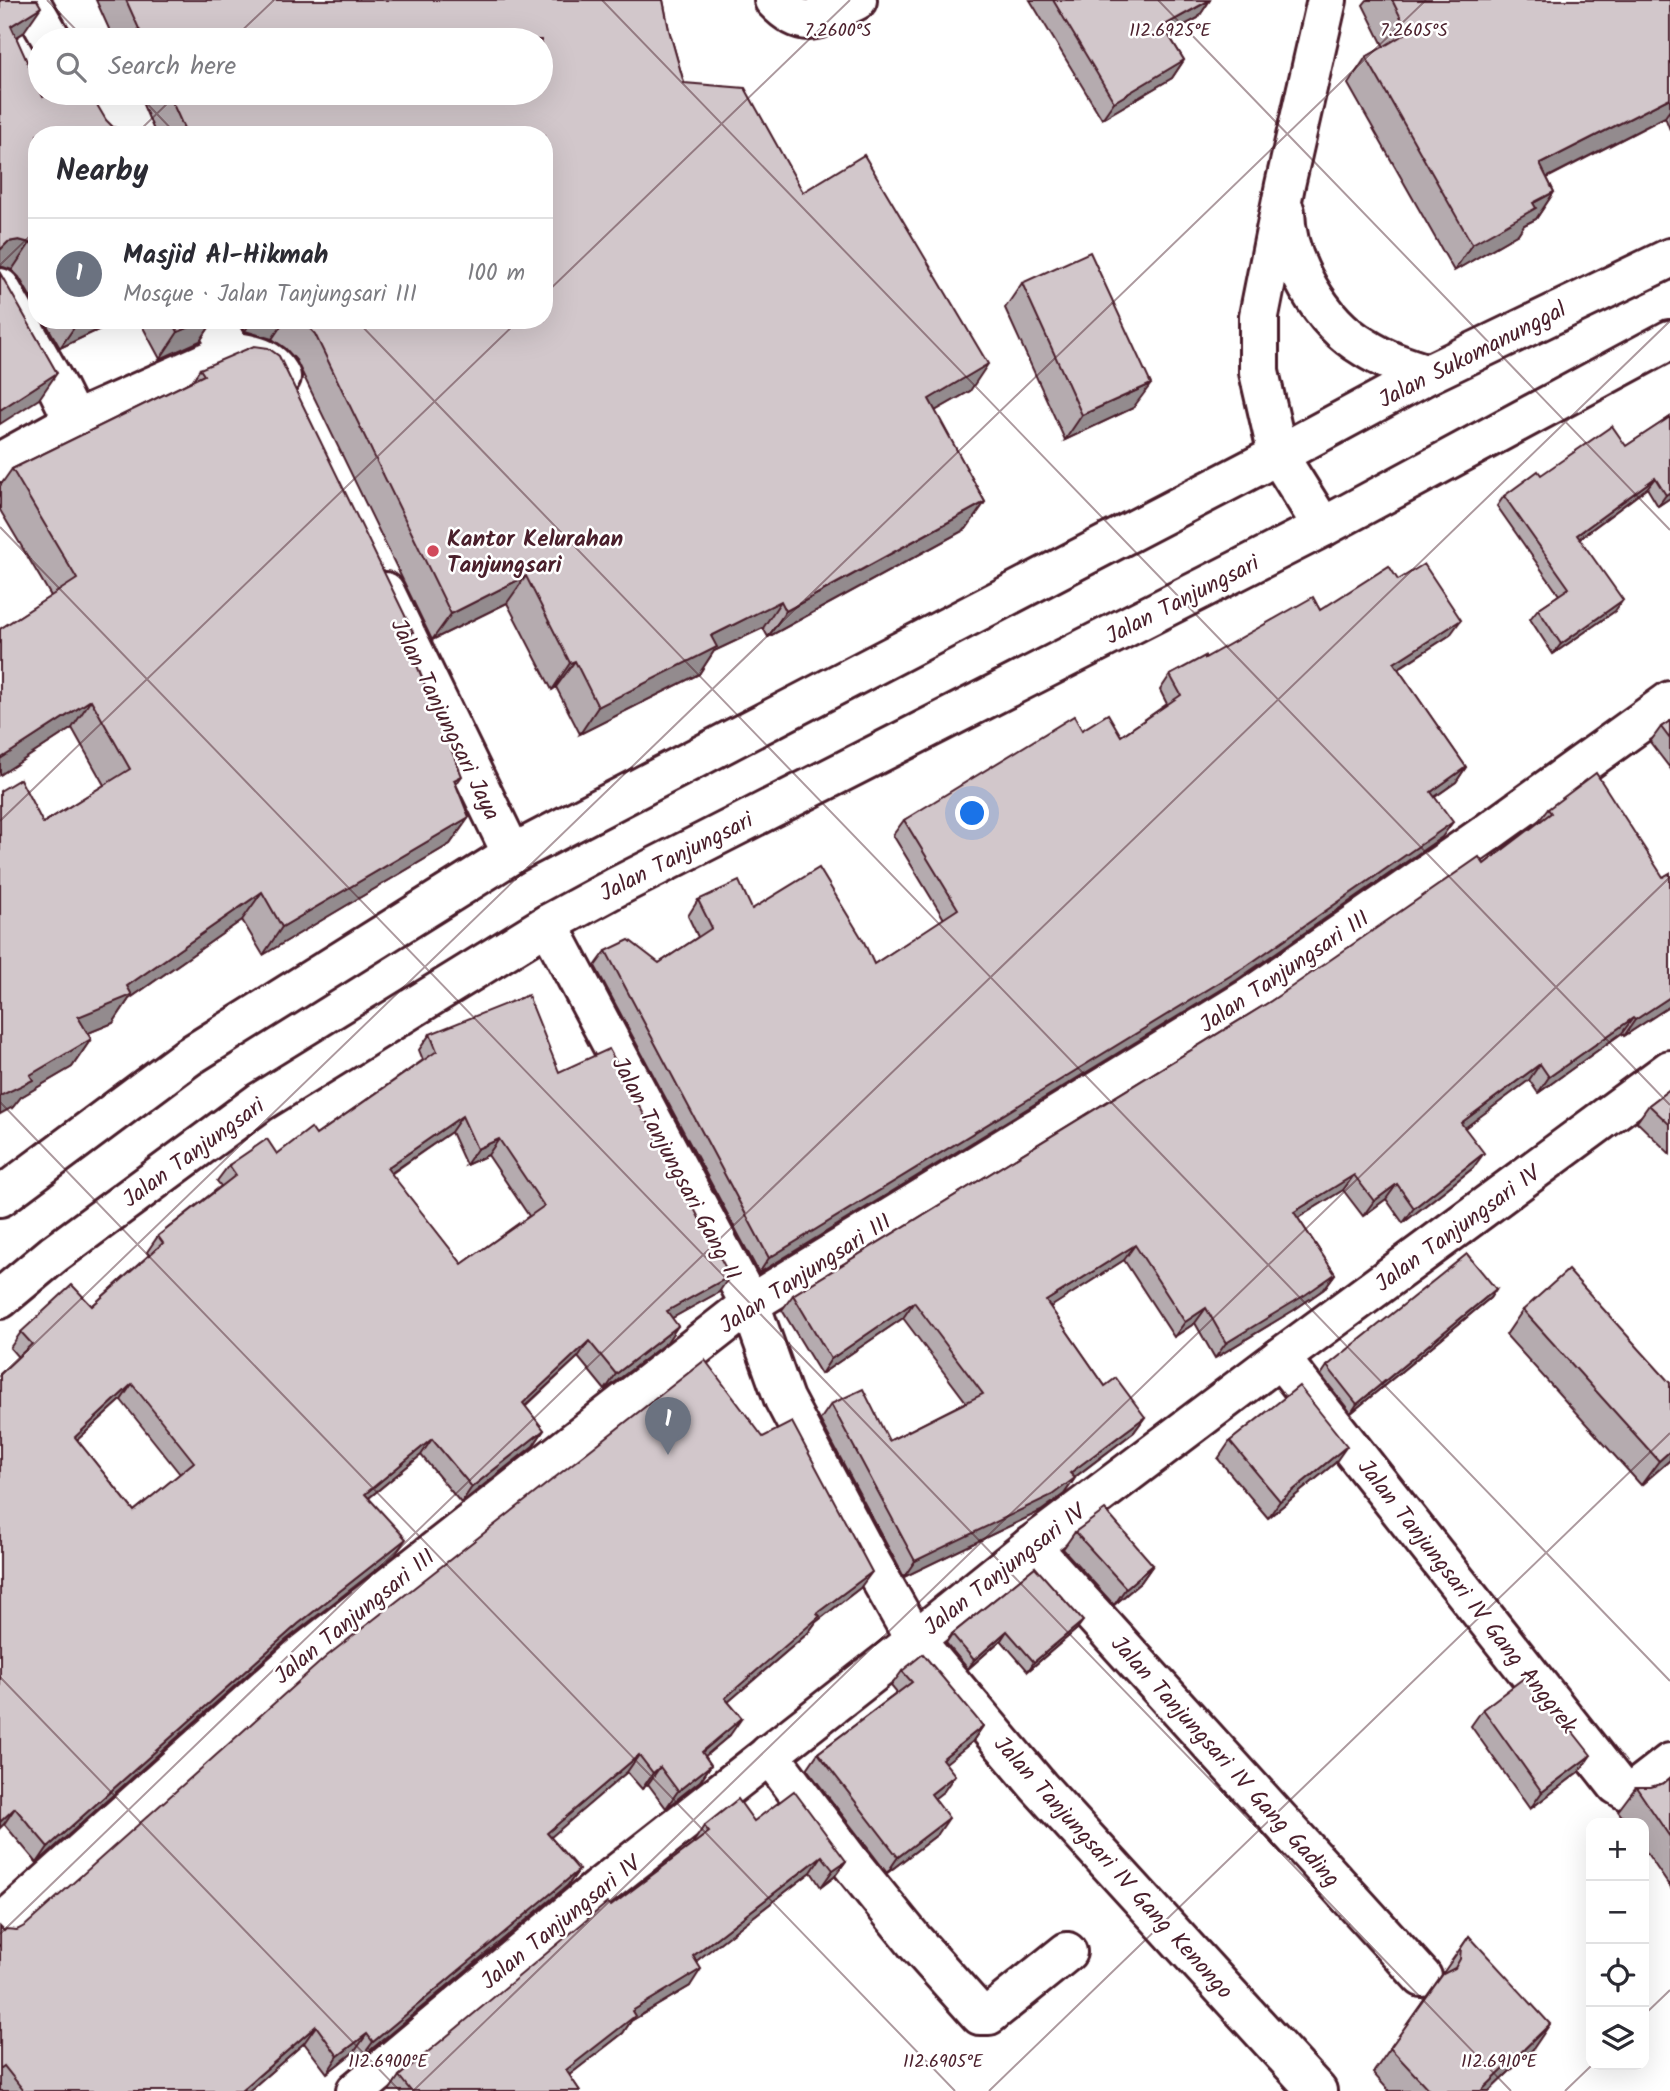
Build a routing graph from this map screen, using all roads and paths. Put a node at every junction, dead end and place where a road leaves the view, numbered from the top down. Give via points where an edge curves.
1 (29, 0) edge
2 (774, 0) edge
3 (857, 0) edge
4 (1327, 0) edge
5 (45, 28) edge
6 (1285, 186) junction
7 (1670, 258) edge
8 (0, 288) edge
9 (222, 336) edge
10 (1670, 340) edge
11 (1428, 374) junction
12 (295, 407) edge
13 (74, 421) junction
14 (1278, 455) junction
15 (0, 461) edge
16 (1323, 527) junction
17 (368, 556) edge
18 (1670, 701) edge
19 (512, 854) junction
20 (548, 924) junction
21 (1669, 1072) edge
22 (0, 1197) edge
23 (0, 1300) edge
24 (750, 1304) junction
25 (1280, 1358) junction
26 (1031, 1546) junction
27 (915, 1640) junction
28 (769, 1754) junction
29 (1670, 1763) edge
30 (0, 1926) edge
31 (1067, 1952) dead end
32 (1422, 1977) dead end
33 (356, 2091) edge
34 (1317, 2091) edge

1 - 5 street
2 - 3 street via 788,15 803,21
4 - 6 street
6 - 11 street via 1285,223 1294,259 1310,292 1361,346
6 - 14 street via 1259,316 1259,372
7 - 11 street, Jalan Sukomanunggal
8 - 13 street
9 - 12 street via 277,370
9 - 13 street
10 - 16 street
11 - 14 street, Jalan Sukomanunggal
13 - 15 street
14 - 16 street
14 - 19 street
16 - 20 street, Jalan Tanjungsari
17 - 19 street, Jalan Tanjungsari Jaya
18 - 24 street, Jalan Tanjungsari III via 1249,998
19 - 22 street via 188,1058
20 - 23 street, Jalan Tanjungsari via 261,1102 54,1254
20 - 24 street, Jalan Tanjungsari Gang II
21 - 25 street, Jalan Tanjungsari IV
24 - 27 street, Jalan Tanjungsari Gang II via 784,1399
24 - 30 street, Jalan Tanjungsari III via 301,1656
25 - 26 street, Jalan Tanjungsari IV
25 - 29 street, Jalan Tanjungsari IV Gang Anggrek via 1617,1785 1627,1791 1639,1787
26 - 27 street, Jalan Tanjungsari IV
26 - 32 street, Jalan Tanjungsari IV Gang Gading
27 - 28 street, Jalan Tanjungsari IV
27 - 34 street, Jalan Tanjungsari IV Gang Kenongo via 1039,1787
28 - 31 street via 858,1872 976,2013 989,2015
28 - 33 street, Jalan Tanjungsari IV via 598,1889

